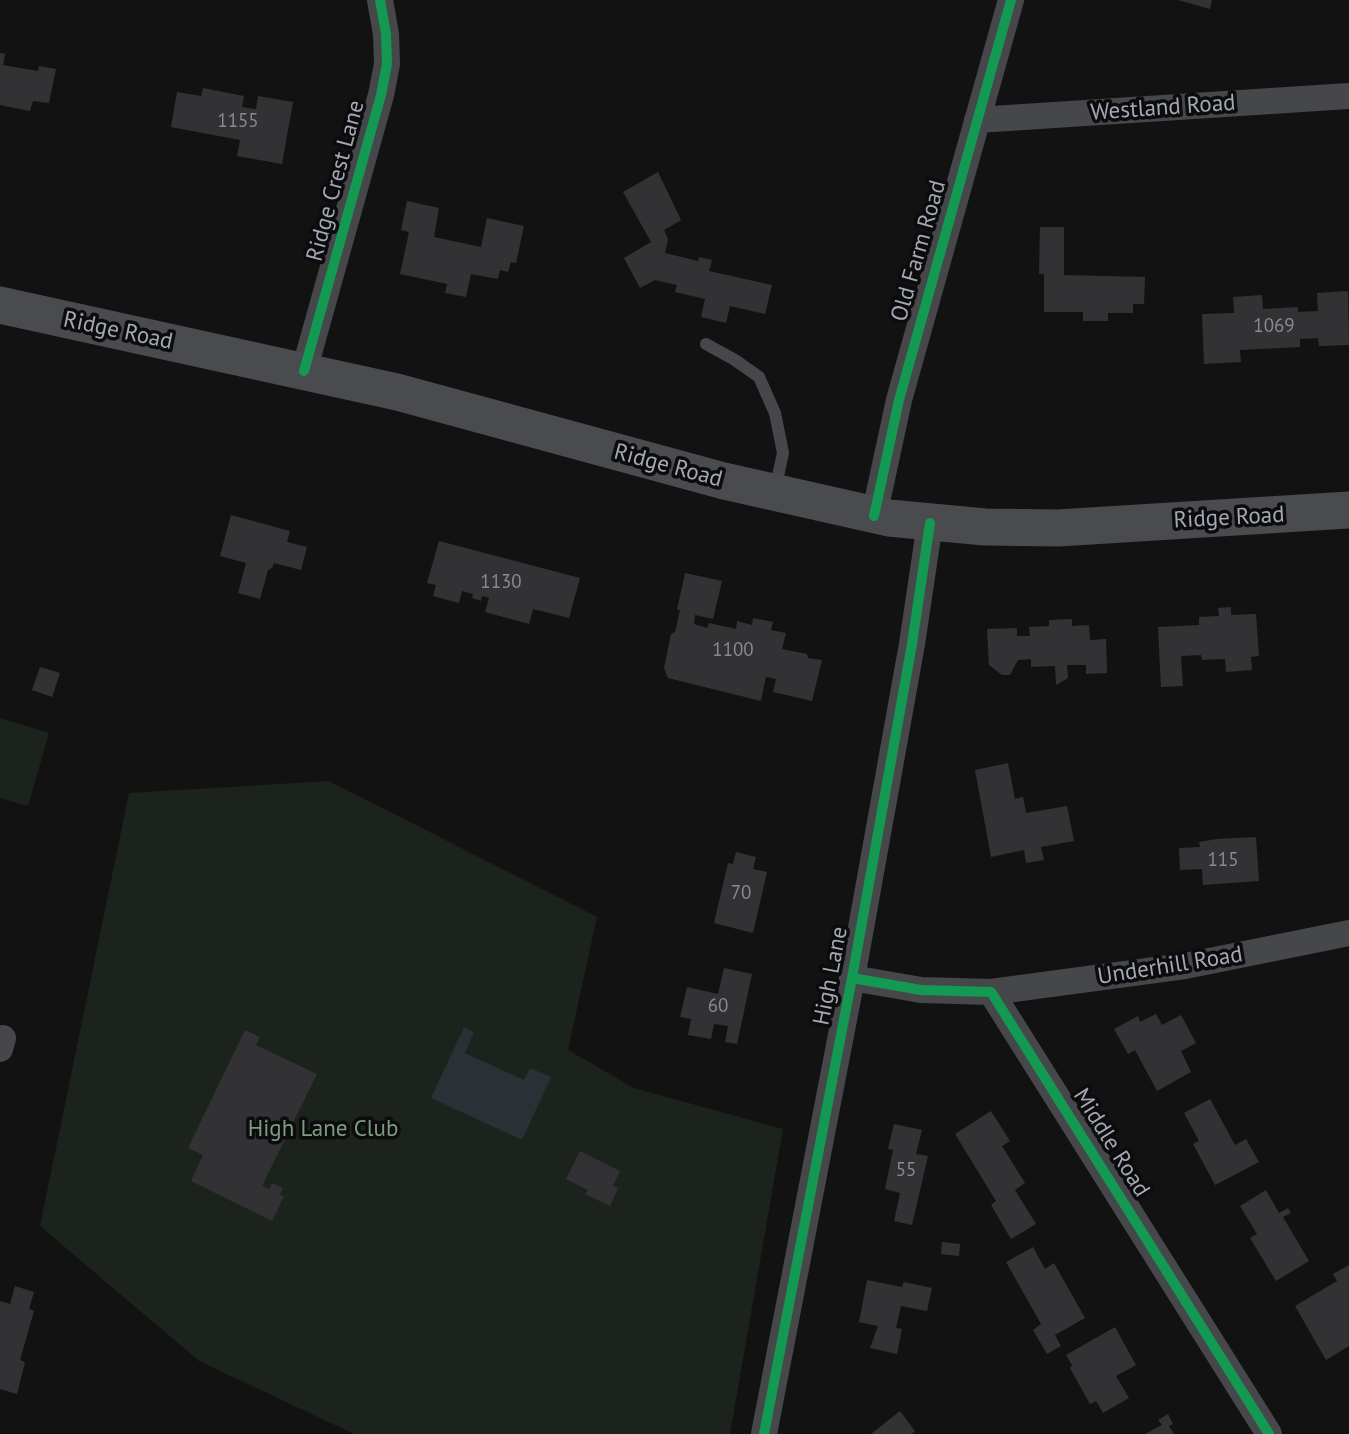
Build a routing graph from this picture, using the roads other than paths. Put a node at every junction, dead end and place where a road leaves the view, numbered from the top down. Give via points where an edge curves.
1 (380, 0) edge
2 (1011, 0) edge
3 (1349, 96) edge
4 (977, 120) junction
5 (0, 305) edge
6 (706, 344) dead end
7 (304, 371) junction
8 (774, 494) junction
9 (1349, 510) edge
10 (874, 516) junction
11 (930, 523) junction
12 (1349, 933) edge
13 (852, 978) junction
14 (991, 992) junction
15 (764, 1434) edge
16 (1269, 1434) edge

1 - 7 street, Ridge Crest Lane via 387,64 381,95
2 - 4 street, Old Farm Road
3 - 4 street, Westland Road
4 - 10 street, Old Farm Road via 900,400
5 - 7 main road, Ridge Road
6 - 8 lane via 759,377 775,413 783,453
7 - 8 main road, Ridge Road via 460,408
8 - 10 main road, Ridge Road
9 - 11 main road, Ridge Road via 1058,528
10 - 11 main road, Ridge Road
11 - 13 street, High Lane
12 - 14 street, Underhill Road via 1185,966
13 - 14 street via 920,990
13 - 15 street, High Lane
14 - 16 street, Middle Road

